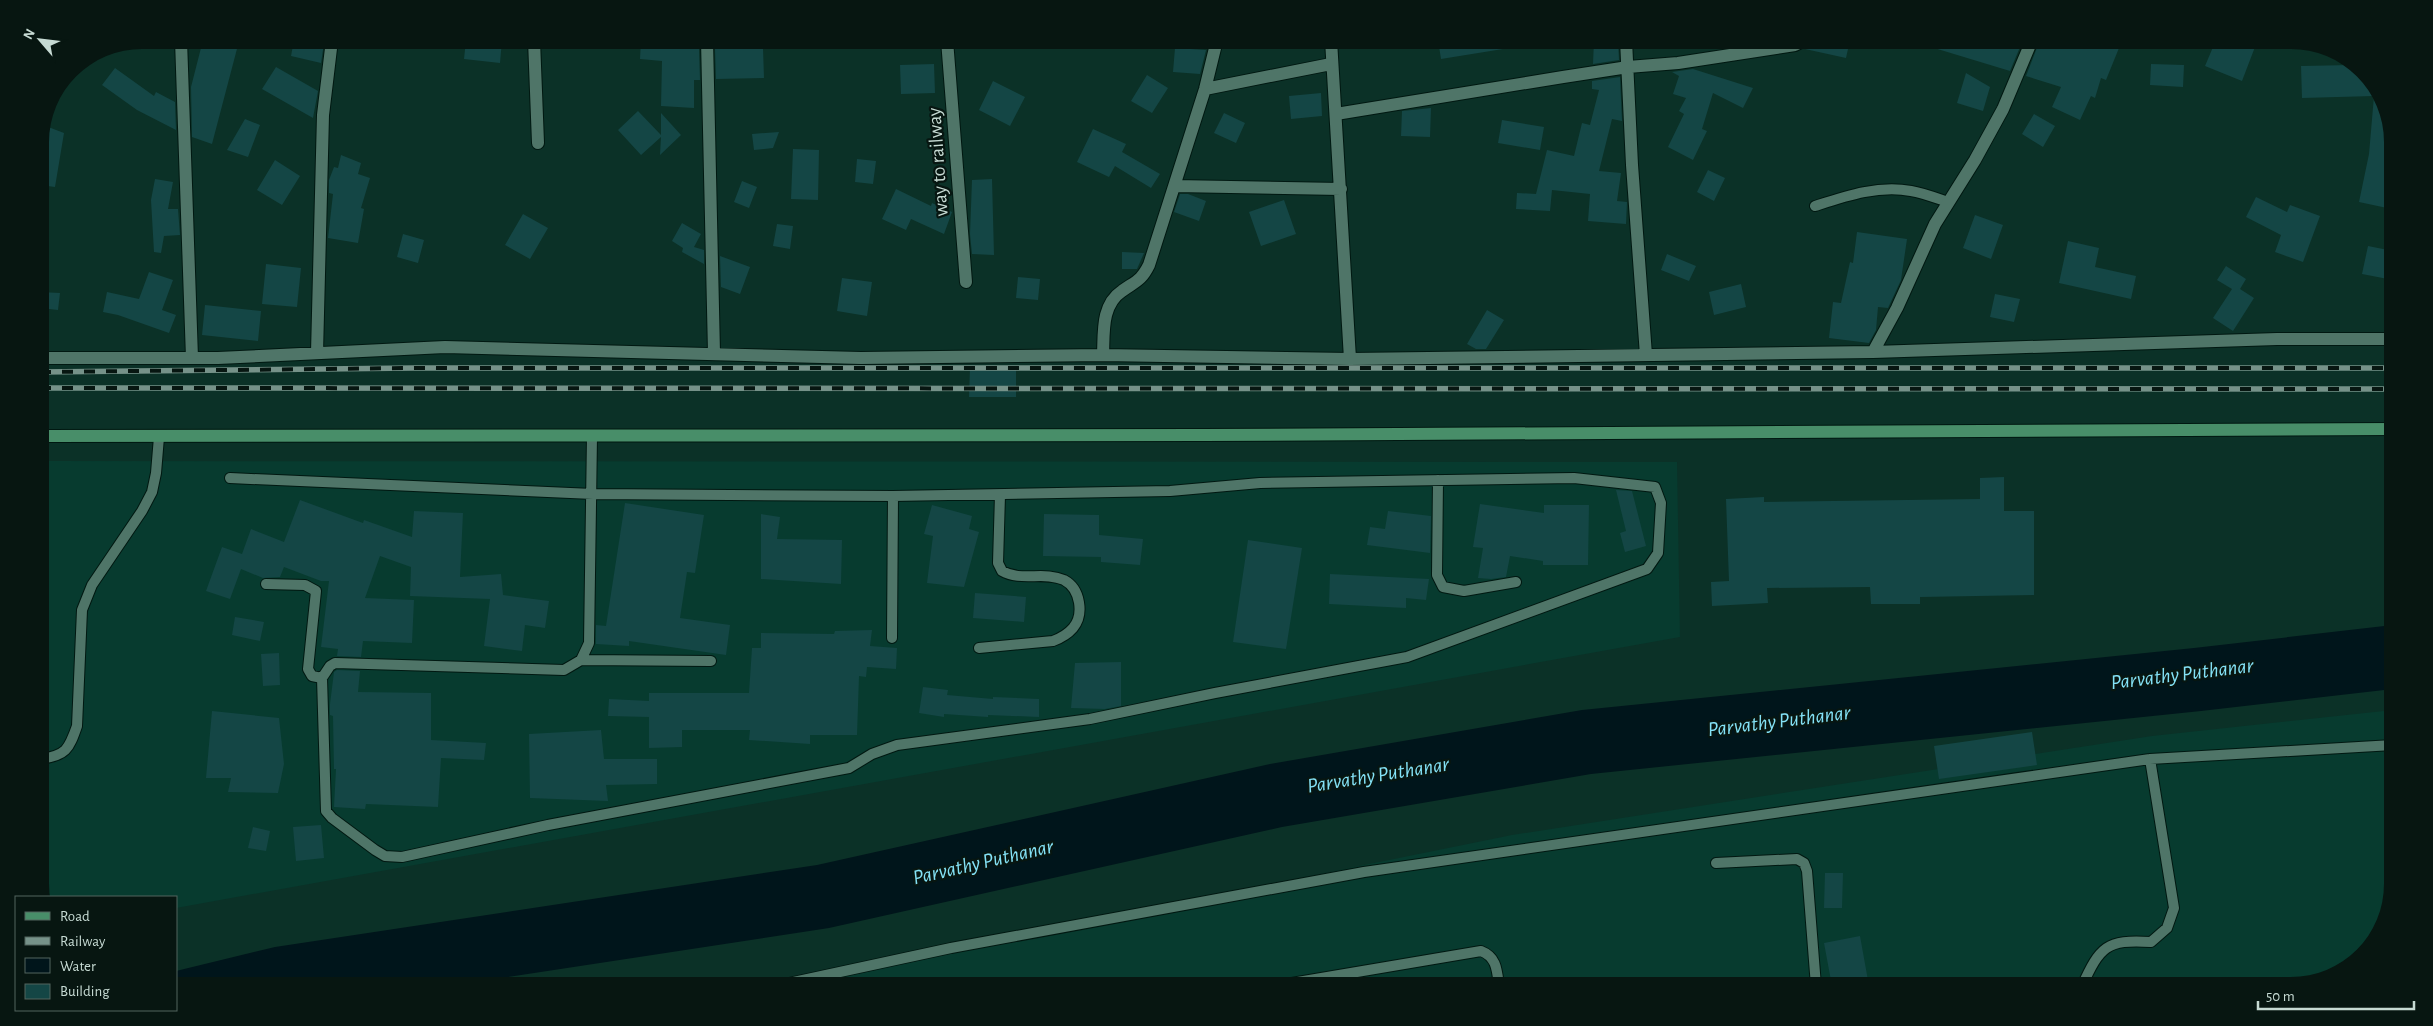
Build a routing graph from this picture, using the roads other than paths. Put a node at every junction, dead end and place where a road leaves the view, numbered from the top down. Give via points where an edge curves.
1 (181, 49) edge
2 (331, 49) edge
3 (534, 49) edge
4 (706, 49) edge
5 (948, 49) edge
6 (1215, 49) edge
7 (1331, 49) edge
8 (1627, 49) edge
9 (1769, 49) edge
10 (2028, 49) edge
11 (1331, 64) junction
12 (1628, 67) junction
13 (1205, 89) junction
14 (1336, 114) junction
15 (538, 143) dead end
16 (1175, 186) junction
17 (1341, 189) junction
18 (1948, 202) junction
19 (1815, 206) dead end
20 (966, 282) dead end
21 (2384, 339) edge
22 (714, 352) junction
23 (1873, 352) junction
24 (317, 353) junction
25 (1103, 355) junction
26 (1646, 355) junction
27 (49, 358) edge
28 (192, 358) junction
29 (1350, 359) junction
30 (2384, 429) edge
31 (49, 436) edge
32 (592, 436) junction
33 (159, 437) junction
34 (230, 478) dead end
35 (1438, 480) junction
36 (592, 494) junction
37 (1000, 495) junction
38 (893, 496) junction
39 (1516, 582) dead end
40 (266, 584) dead end
41 (892, 638) dead end
42 (979, 648) dead end
43 (581, 660) junction
44 (710, 661) dead end
45 (322, 678) junction
46 (2384, 746) edge
47 (49, 757) edge
48 (2150, 760) junction
49 (1716, 864) dead end
50 (817, 977) edge
51 (1327, 977) edge
52 (1497, 977) edge
53 (1815, 977) edge
54 (2086, 977) edge

1 - 28 street
2 - 24 street via 323,115
3 - 15 street
4 - 22 street
5 - 20 street, way to railway
6 - 13 street
7 - 11 street
8 - 12 street
9 - 12 street
10 - 18 street via 2003,109
11 - 13 street
11 - 14 street
12 - 14 street
12 - 26 street
13 - 16 street
14 - 17 street
16 - 17 street
16 - 25 street via 1144,276 1122,291 1107,311
17 - 29 street
18 - 19 lane via 1910,191 1885,189 1860,192
18 - 23 street via 1934,224 1897,308
21 - 23 street via 2277,339
22 - 24 street via 445,347
22 - 25 street via 861,358
23 - 26 street
24 - 28 street
25 - 29 street
26 - 29 street
27 - 28 street
30 - 32 main road
31 - 33 main road
32 - 33 main road
32 - 36 lane
33 - 47 lane via 152,492 92,585 82,610 77,726 71,744 64,752
34 - 36 lane
35 - 37 lane via 1260,482 1170,491
35 - 39 lane via 1438,575 1443,587 1464,591
35 - 45 lane via 1574,478 1655,488 1661,503 1658,553 1647,569 1407,657 1090,719 897,745 872,754 849,768 548,825 402,857 385,856 375,850 326,811
36 - 38 lane
36 - 43 lane via 589,643
37 - 38 lane
37 - 42 lane via 998,563 1002,571 1018,577 1043,576 1063,580 1077,594 1080,607 1073,628 1053,641
38 - 41 lane
40 - 45 lane via 305,585 316,591 308,669 312,676
43 - 44 lane
43 - 45 lane via 564,670 335,663
46 - 48 lane
48 - 50 lane via 1364,872 951,948
48 - 54 lane via 2174,908 2167,928 2151,942 2131,941 2106,946
49 - 53 lane via 1797,859 1804,863
51 - 52 lane via 1481,951 1490,954

